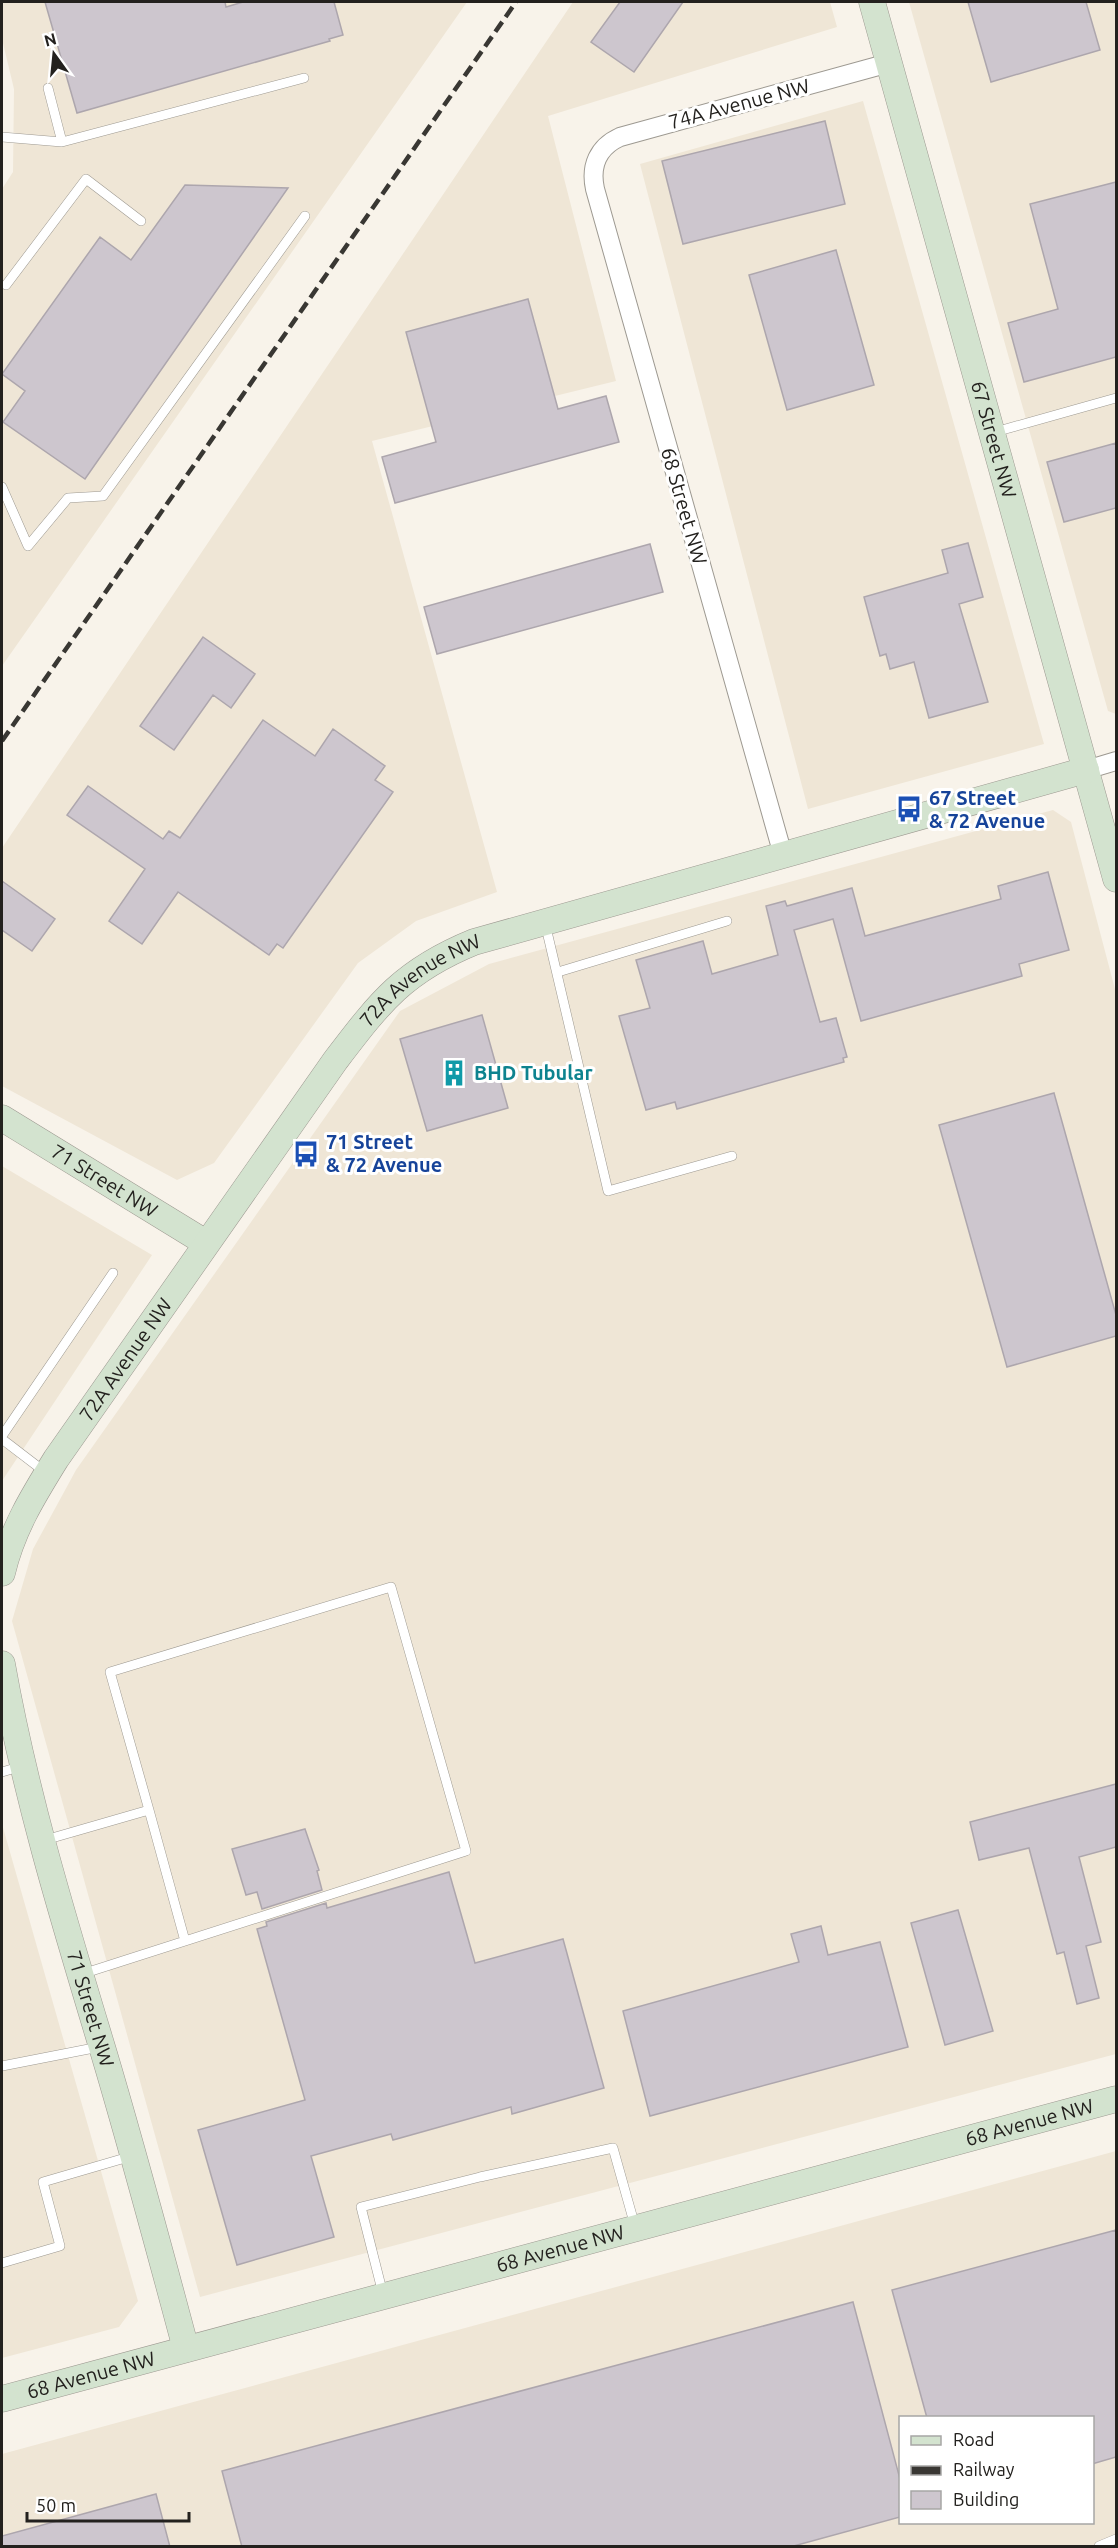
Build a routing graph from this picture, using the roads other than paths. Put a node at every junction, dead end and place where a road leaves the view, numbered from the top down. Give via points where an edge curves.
1 (872, 2) edge
2 (889, 63) junction
3 (304, 78) dead end
4 (48, 88) dead end
5 (2, 137) edge
6 (62, 142) junction
7 (597, 158) joint
8 (305, 216) dead end
9 (141, 221) dead end
10 (3, 286) edge
11 (1116, 398) edge
12 (992, 433) junction
13 (2, 487) edge
14 (1116, 761) edge
15 (1086, 770) junction
16 (783, 855) junction
17 (1116, 879) edge
18 (727, 921) dead end
19 (545, 923) junction
20 (558, 972) junction
21 (2, 1118) edge
22 (732, 1156) dead end
23 (206, 1243) junction
24 (113, 1273) dead end
25 (2, 1437) edge
26 (47, 1473) junction
27 (2, 1573) edge
28 (2, 1664) edge
29 (13, 1769) edge
30 (149, 1810) junction
31 (43, 1841) junction
32 (185, 1941) junction
33 (80, 1975) junction
34 (102, 2046) junction
35 (2, 2066) edge
36 (1116, 2099) edge
37 (134, 2156) junction
38 (636, 2229) junction
39 (2, 2263) edge
40 (383, 2297) junction
41 (186, 2349) junction
42 (2, 2399) edge
43 (1116, 2539) edge
44 (1099, 2547) edge

1 - 2 street, 67 Street NW
2 - 7 street, 74A Avenue NW via 620,137 610,142
2 - 12 street, 67 Street NW
3 - 6 lane
4 - 6 lane
5 - 6 lane
7 - 16 street, 68 Street NW via 593,168 595,189
8 - 13 lane via 104,496 68,498 28,546
9 - 10 lane via 86,179
11 - 12 lane
12 - 15 street, 67 Street NW
14 - 15 street, 72A Avenue NW
15 - 16 street, 72A Avenue NW
15 - 17 street, 67 Street NW
16 - 19 street, 72A Avenue NW
18 - 20 lane
19 - 20 lane
19 - 23 street, 72A Avenue NW via 450,952 393,990 335,1060
20 - 22 lane via 608,1191
21 - 23 street, 71 Street NW
23 - 26 street, 72A Avenue NW
24 - 25 lane
25 - 26 lane
26 - 27 street, 72A Avenue NW via 24,1511
28 - 29 street, 71 Street NW
29 - 31 street, 71 Street NW
30 - 31 lane
30 - 32 lane
30 - 32 lane via 110,1672 391,1587 465,1851
31 - 33 street, 71 Street NW
32 - 33 lane
33 - 34 street, 71 Street NW
34 - 35 lane
34 - 37 street, 71 Street NW
36 - 38 street, 68 Avenue NW
37 - 39 lane via 43,2182 60,2246
37 - 41 street, 71 Street NW
38 - 40 street, 68 Avenue NW
38 - 40 lane via 613,2148 361,2207
40 - 41 street, 68 Avenue NW
41 - 42 street, 68 Avenue NW
43 - 44 lane

